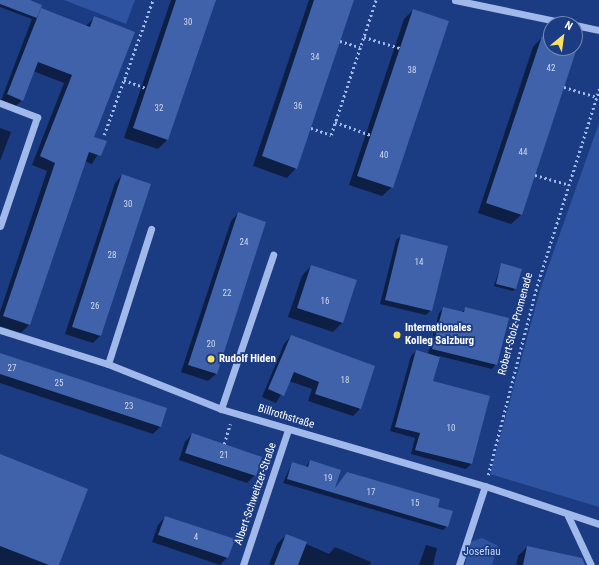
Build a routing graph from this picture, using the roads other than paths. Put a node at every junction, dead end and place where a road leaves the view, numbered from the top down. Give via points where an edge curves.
1 (455, 0) edge
2 (543, 18) edge
3 (583, 27) edge
4 (599, 30) edge
5 (0, 103) edge
6 (0, 226) edge
7 (151, 229) dead end
8 (273, 255) dead end
9 (0, 330) edge
10 (108, 364) junction
11 (221, 408) junction
12 (288, 430) junction
13 (485, 486) junction
14 (568, 516) junction
15 (599, 524) edge
16 (243, 565) edge
17 (459, 565) edge
18 (591, 565) edge

1 - 2 street
3 - 4 street
5 - 6 street via 37,117
7 - 10 street
8 - 11 street
9 - 10 street, Billrothstraße
10 - 11 street, Billrothstraße
11 - 12 street, Billrothstraße
12 - 13 street, Billrothstraße
12 - 16 street, Albert-Schweitzer-Straße
13 - 14 street, Billrothstraße
13 - 17 street
14 - 15 street, Billrothstraße
14 - 18 street

